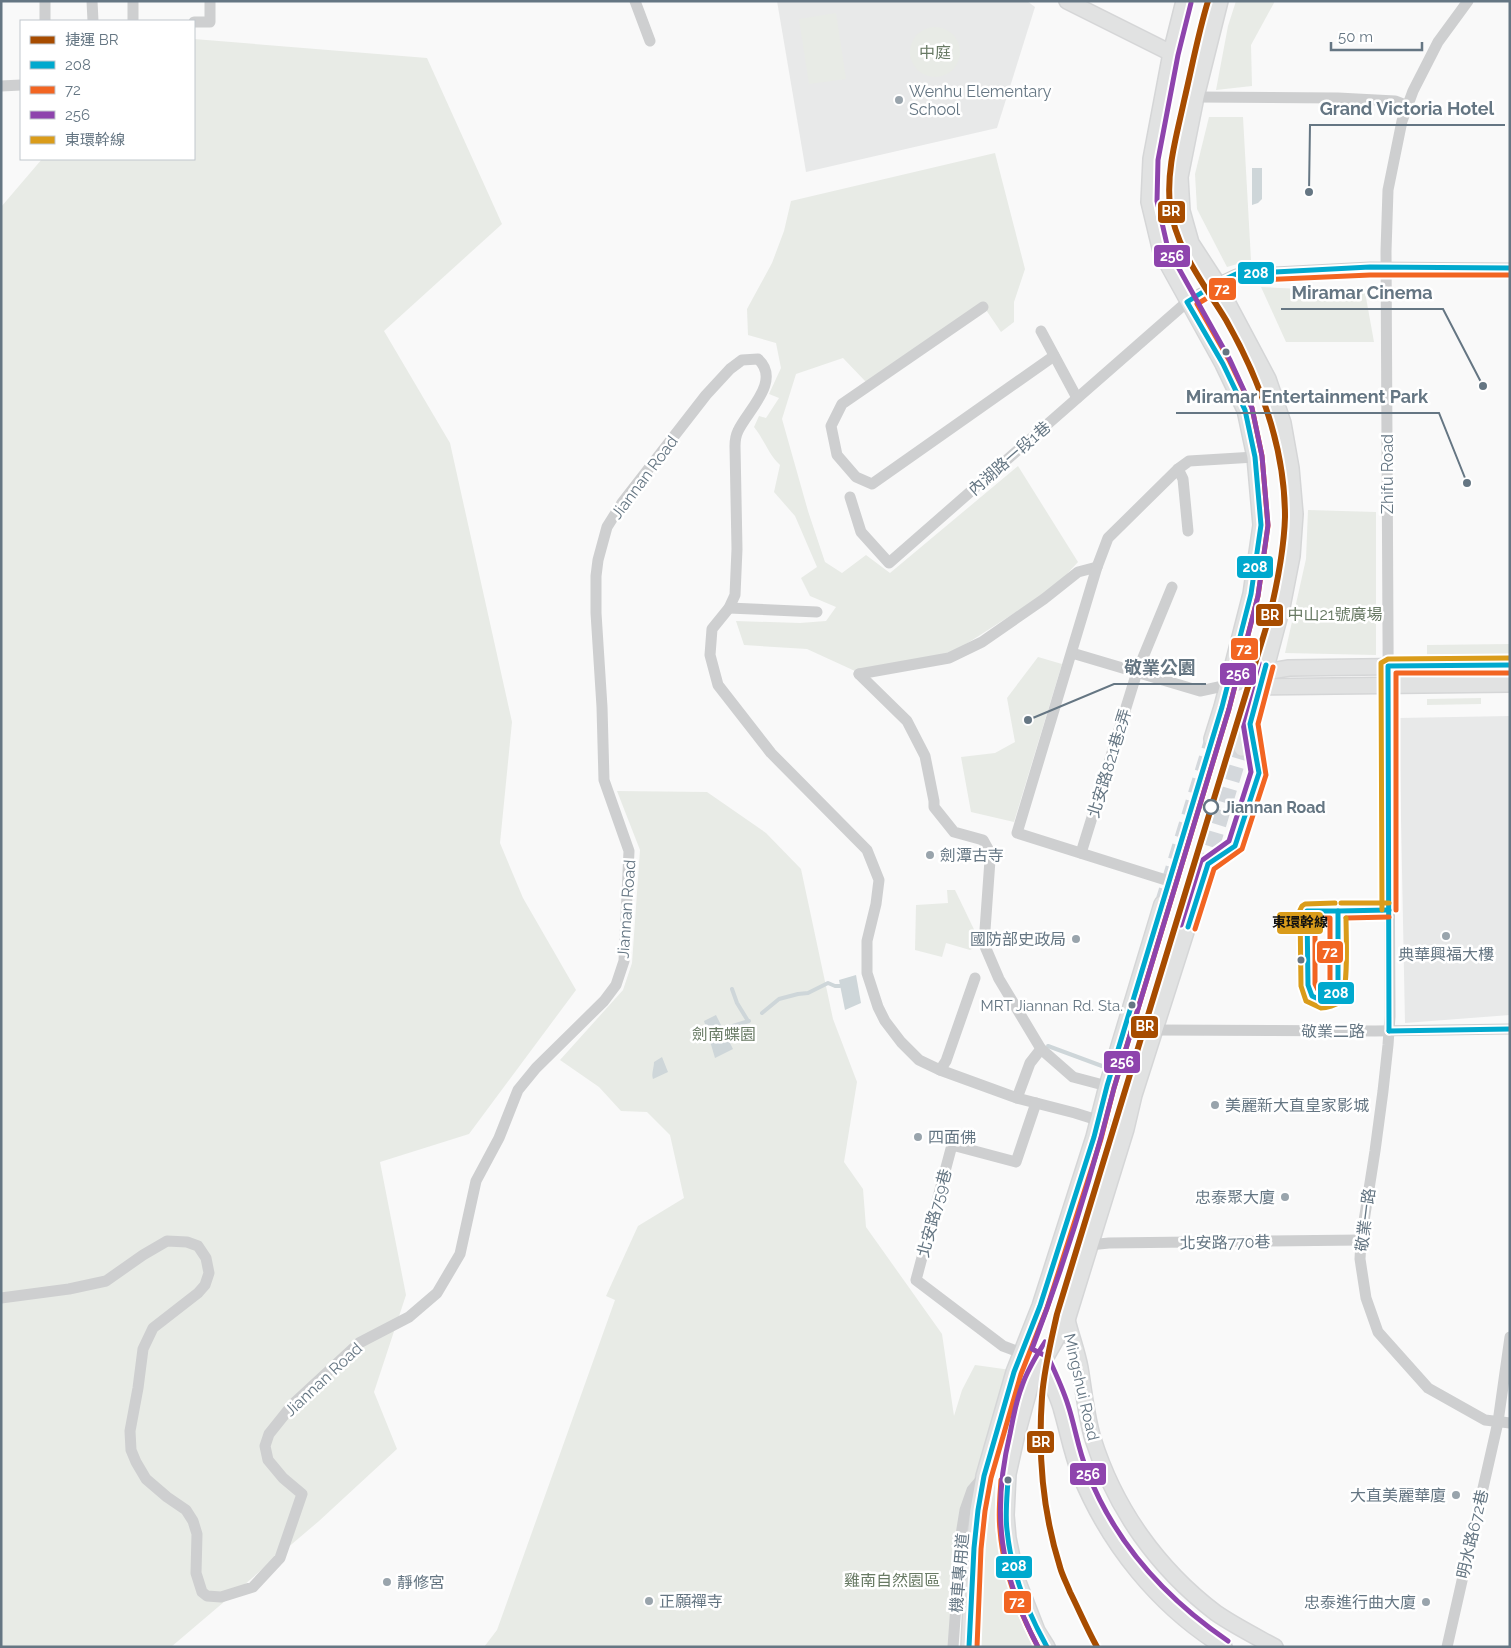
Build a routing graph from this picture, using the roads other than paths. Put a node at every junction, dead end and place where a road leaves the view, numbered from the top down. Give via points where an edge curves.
1 (45, 1) edge
2 (92, 1) edge
3 (133, 1) edge
4 (210, 1) edge
5 (635, 1) edge
6 (1067, 1) edge
7 (1184, 1) edge
8 (1220, 1) edge
9 (1468, 1) edge
10 (45, 20) edge
11 (93, 20) edge
12 (133, 20) edge
13 (195, 22) edge
14 (650, 41) dead end
15 (1171, 53) junction
16 (20, 85) edge
17 (1, 86) edge
18 (1196, 97) junction
19 (1408, 106) junction
20 (1387, 267) junction
21 (1510, 268) edge
22 (1216, 283) junction
23 (1187, 302) junction
24 (983, 307) dead end
25 (1041, 331) dead end
26 (1054, 356) junction
27 (1077, 398) junction
28 (1255, 457) junction
29 (1178, 469) junction
30 (850, 497) dead end
31 (1188, 531) dead end
32 (1098, 567) junction
33 (1172, 587) dead end
34 (730, 608) junction
35 (818, 612) dead end
36 (1072, 653) junction
37 (1510, 665) edge
38 (1388, 666) junction
39 (1137, 672) junction
40 (1264, 672) junction
41 (1510, 684) edge
42 (1228, 685) junction
43 (1388, 686) junction
44 (1261, 688) junction
45 (1212, 739) tunnel mouth
46 (1242, 748) tunnel mouth
47 (1081, 853) junction
48 (1169, 881) dead end
49 (1162, 904) tunnel mouth
50 (1192, 914) tunnel mouth
51 (975, 978) dead end
52 (1510, 1029) edge
53 (1156, 1030) junction
54 (1389, 1031) junction
55 (1041, 1049) junction
56 (940, 1070) junction
57 (1106, 1086) junction
58 (1017, 1098) junction
59 (1036, 1104) junction
60 (1098, 1121) junction
61 (1126, 1129) junction
62 (1361, 1240) junction
63 (1089, 1245) junction
64 (1, 1298) edge
65 (1067, 1320) junction
66 (1510, 1337) edge
67 (1022, 1353) junction
68 (1042, 1362) junction
69 (1498, 1422) junction
70 (1510, 1424) edge
71 (984, 1476) junction
72 (953, 1647) edge
73 (969, 1647) edge
74 (1047, 1647) edge
75 (1224, 1647) edge
76 (1276, 1647) edge
77 (1447, 1647) edge

1 - 10 street
2 - 11 street
3 - 12 street
4 - 13 street via 210,22
5 - 14 street
6 - 15 main road
7 - 15 main road
8 - 18 main road
9 - 19 street, Zhifu Road via 1438,42
15 - 23 main road via 1151,159 1149,202 1161,252
16 - 17 street
18 - 19 street via 1338,98 1395,101
18 - 22 main road via 1180,177 1182,211 1191,242
19 - 20 street, Zhifu Road via 1388,190
20 - 21 street, 內湖路一段1巷
20 - 22 street, 內湖路一段1巷 via 1236,274
20 - 38 street, Zhifu Road
22 - 23 street, 內湖路一段1巷
22 - 40 main road via 1268,379 1283,423 1291,468 1292,556
23 - 27 street, 內湖路一段1巷
23 - 28 main road via 1245,410
24 - 26 street via 842,404 831,426 837,455 856,477 872,484
25 - 26 street
26 - 27 street
27 - 30 street, 內湖路一段1巷 via 889,563 861,532
28 - 29 street via 1188,461
28 - 42 main road via 1260,525 1252,594
29 - 31 street via 1183,479
29 - 32 street via 1108,538
32 - 36 street
32 - 55 street via 1078,572 982,642 949,658 859,674 907,721 925,756 934,807 954,832 983,840 988,849 984,944 999,979
33 - 39 street, 北安路821巷2弄
34 - 35 street
34 - 56 street, Jiannan Road via 712,630 710,655 718,685 771,753 867,850 879,880 867,941 867,973 878,1007 900,1042 919,1060
34 - 64 street, Jiannan Road via 737,549 734,446 737,432 764,390 766,376 758,359 742,360 706,395 622,503 607,527 598,560 596,613 604,780 630,851 624,961 616,985 518,1090 499,1138 476,1180 460,1254 437,1293 408,1317 359,1343 294,1404 269,1434 265,1446 268,1460 302,1494 280,1558 253,1587 221,1597 207,1596 202,1592 196,1574 197,1534 193,1520 186,1510 146,1479 131,1450 130,1431 143,1349 153,1328 205,1285 209,1273 206,1258 198,1246 167,1241 106,1281
36 - 39 street
36 - 47 street via 1017,833
37 - 38 main road
38 - 40 main road via 1289,668
38 - 43 street, Zhifu Road
39 - 42 street via 1200,691
39 - 47 street, 北安路821巷2弄
40 - 42 main road
40 - 44 main road
41 - 43 main road
42 - 44 main road
42 - 45 main road
43 - 44 main road
43 - 54 street, 敬業一路
44 - 46 main road
47 - 48 street
49 - 57 main road
50 - 53 main road
51 - 56 street
52 - 54 street, 敬業二路
53 - 54 street, 敬業二路
53 - 61 main road
54 - 62 street, 敬業一路
55 - 57 street via 1073,1077
55 - 58 street via 1030,1064
56 - 58 street, Jiannan Road
57 - 60 main road
58 - 59 street, Jiannan Road
59 - 60 street, Jiannan Road
59 - 67 street, 北安路759巷 via 1016,1162 952,1145 916,1280 1003,1346
60 - 61 street, Jiannan Road
60 - 67 main road
61 - 63 main road
62 - 63 street, 北安路770巷
62 - 69 street, 敬業一路 via 1360,1259 1366,1298 1378,1332 1428,1388 1485,1420
63 - 65 main road
65 - 68 main road
65 - 76 main road, Mingshui Road via 1093,1438 1124,1510 1167,1569 1191,1592 1217,1613
66 - 69 street, 明水路672巷
67 - 68 main road, Mingshui Road
67 - 71 main road
68 - 74 main road via 1031,1383 1016,1438 1008,1474 1006,1515 1016,1577
68 - 75 main road, Mingshui Road via 1062,1410 1080,1473 1115,1542 1167,1603
69 - 70 street, 敬業一路
69 - 77 street, 明水路672巷
71 - 72 street, 機車專用道 via 972,1490 965,1510
71 - 73 main road via 977,1520

